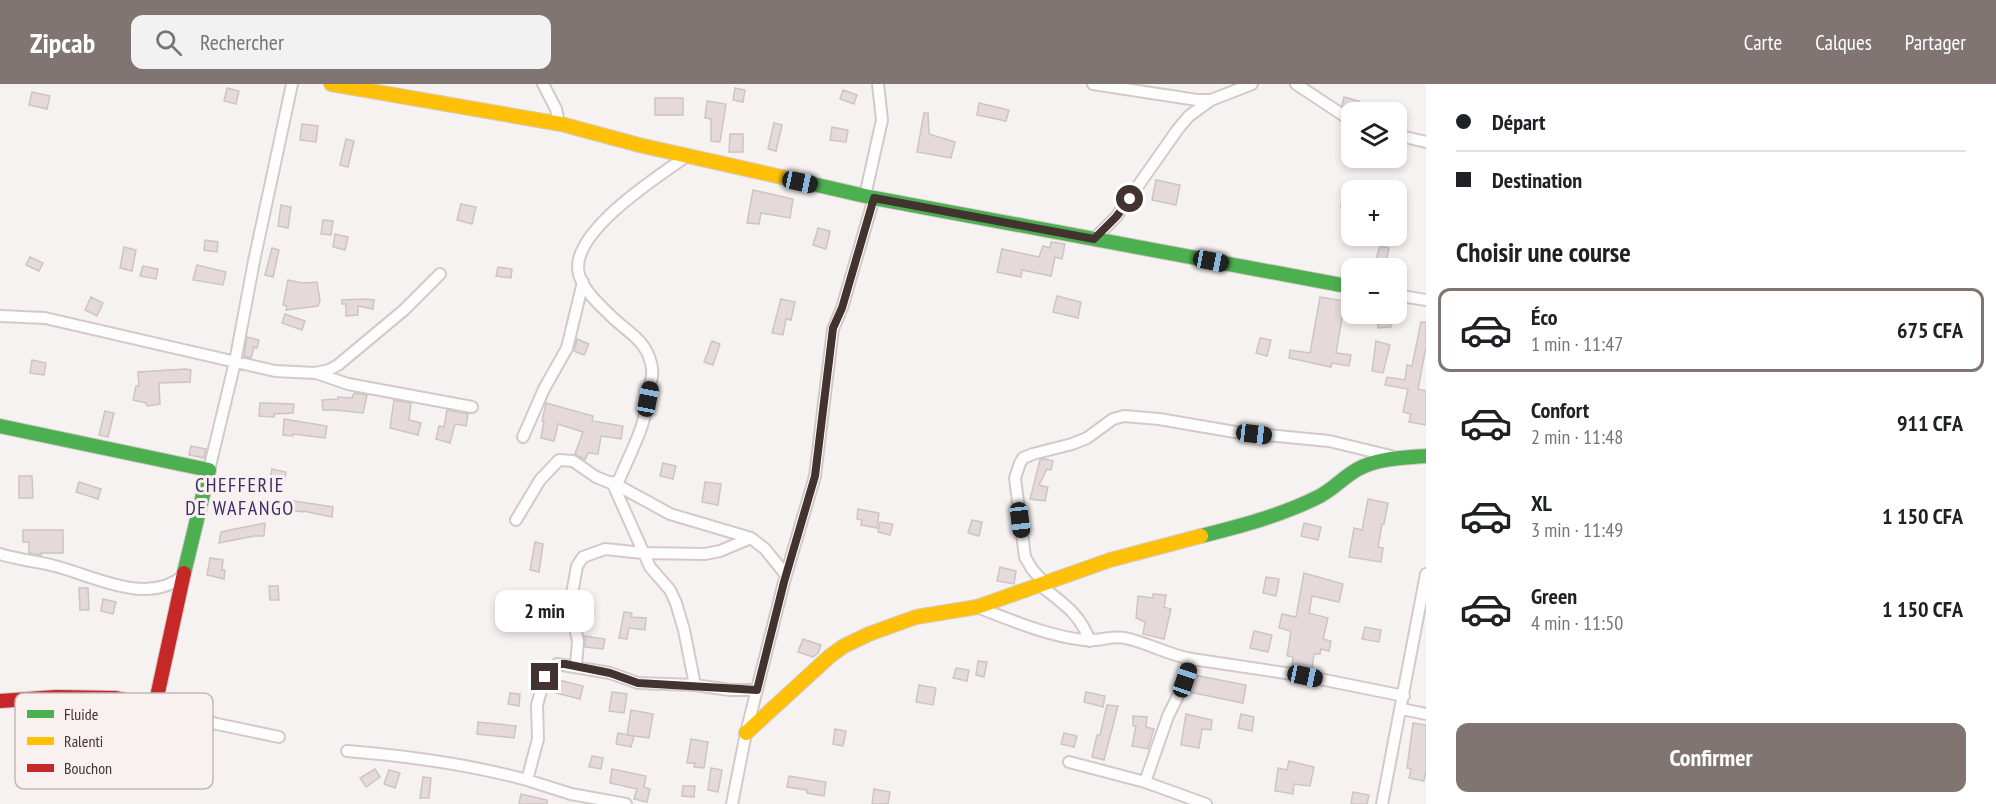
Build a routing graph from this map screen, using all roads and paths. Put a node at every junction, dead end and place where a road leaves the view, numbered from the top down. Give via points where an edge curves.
1 (292, 84) edge
2 (331, 84) edge
3 (543, 84) edge
4 (878, 84) edge
5 (1093, 84) edge
6 (1252, 84) edge
7 (1296, 84) edge
8 (1210, 100) junction
9 (1341, 114) edge
10 (560, 124) junction
11 (1407, 138) edge
12 (1426, 142) edge
13 (687, 156) junction
14 (869, 197) junction
15 (1094, 239) junction
16 (440, 274) dead end
17 (583, 282) junction
18 (1341, 285) edge
19 (1407, 297) edge
20 (1426, 300) edge
21 (0, 316) edge
22 (235, 362) junction
23 (315, 373) junction
24 (472, 407) dead end
25 (0, 426) edge
26 (523, 437) dead end
27 (1426, 456) edge
28 (1400, 458) junction
29 (209, 470) junction
30 (614, 484) junction
31 (516, 520) dead end
32 (751, 538) junction
33 (643, 553) junction
34 (0, 554) edge
35 (1426, 574) edge
36 (786, 575) junction
37 (183, 576) junction
38 (1043, 585) junction
39 (976, 607) junction
40 (1090, 641) junction
41 (1192, 659) junction
42 (576, 666) junction
43 (695, 685) junction
44 (757, 690) junction
45 (159, 693) edge
46 (1404, 696) junction
47 (15, 700) edge
48 (0, 701) edge
49 (1402, 709) junction
50 (1426, 714) edge
51 (213, 723) edge
52 (747, 733) junction
53 (279, 737) dead end
54 (347, 751) dead end
55 (1069, 762) dead end
56 (527, 780) junction
57 (1145, 782) junction
58 (626, 804) edge
59 (732, 804) edge
60 (1206, 804) edge
61 (1382, 804) edge

1 - 22 street
2 - 10 street
3 - 10 street
4 - 14 street via 882,120
5 - 8 street
6 - 8 street
7 - 9 street
8 - 15 street via 1178,129 1116,217
10 - 13 street
11 - 12 street
13 - 14 street
13 - 17 street via 613,211 590,238 578,266
14 - 15 street
14 - 36 street via 842,308 833,328 815,476
15 - 18 street
16 - 23 street via 338,365
17 - 26 street via 567,348
17 - 30 street via 606,311 642,341 653,372 643,422
19 - 20 street
21 - 22 street via 45,318
22 - 23 street via 275,371
22 - 29 street
23 - 24 street via 348,384
25 - 29 street
27 - 28 street
28 - 38 street via 1356,470 1317,498 1257,522 1110,560
28 - 38 street via 1329,441 1235,432 1159,419 1113,419 1087,438 1033,454 1020,463 1015,478 1025,557
29 - 37 street
30 - 31 street via 573,461 558,460 540,480
30 - 32 street via 670,514
30 - 33 street
32 - 33 street via 705,554
32 - 36 street
33 - 42 street via 605,549 589,553 579,561 570,605 578,646
33 - 43 street via 676,603
34 - 37 street via 130,588 164,588
35 - 46 street
36 - 44 street
37 - 45 street
38 - 39 street
38 - 40 street via 1072,610
39 - 40 street via 1029,626
39 - 52 street via 916,617 844,646
40 - 41 street via 1122,637
41 - 46 street
41 - 57 street via 1167,716
42 - 43 street via 638,683
42 - 56 street via 557,664 545,677 537,705 538,739
43 - 44 street
44 - 52 street
46 - 49 street
47 - 48 street
49 - 50 street
49 - 61 street
51 - 53 street
52 - 59 street
54 - 56 street via 406,755
55 - 57 street
56 - 58 street via 571,794
57 - 60 street

